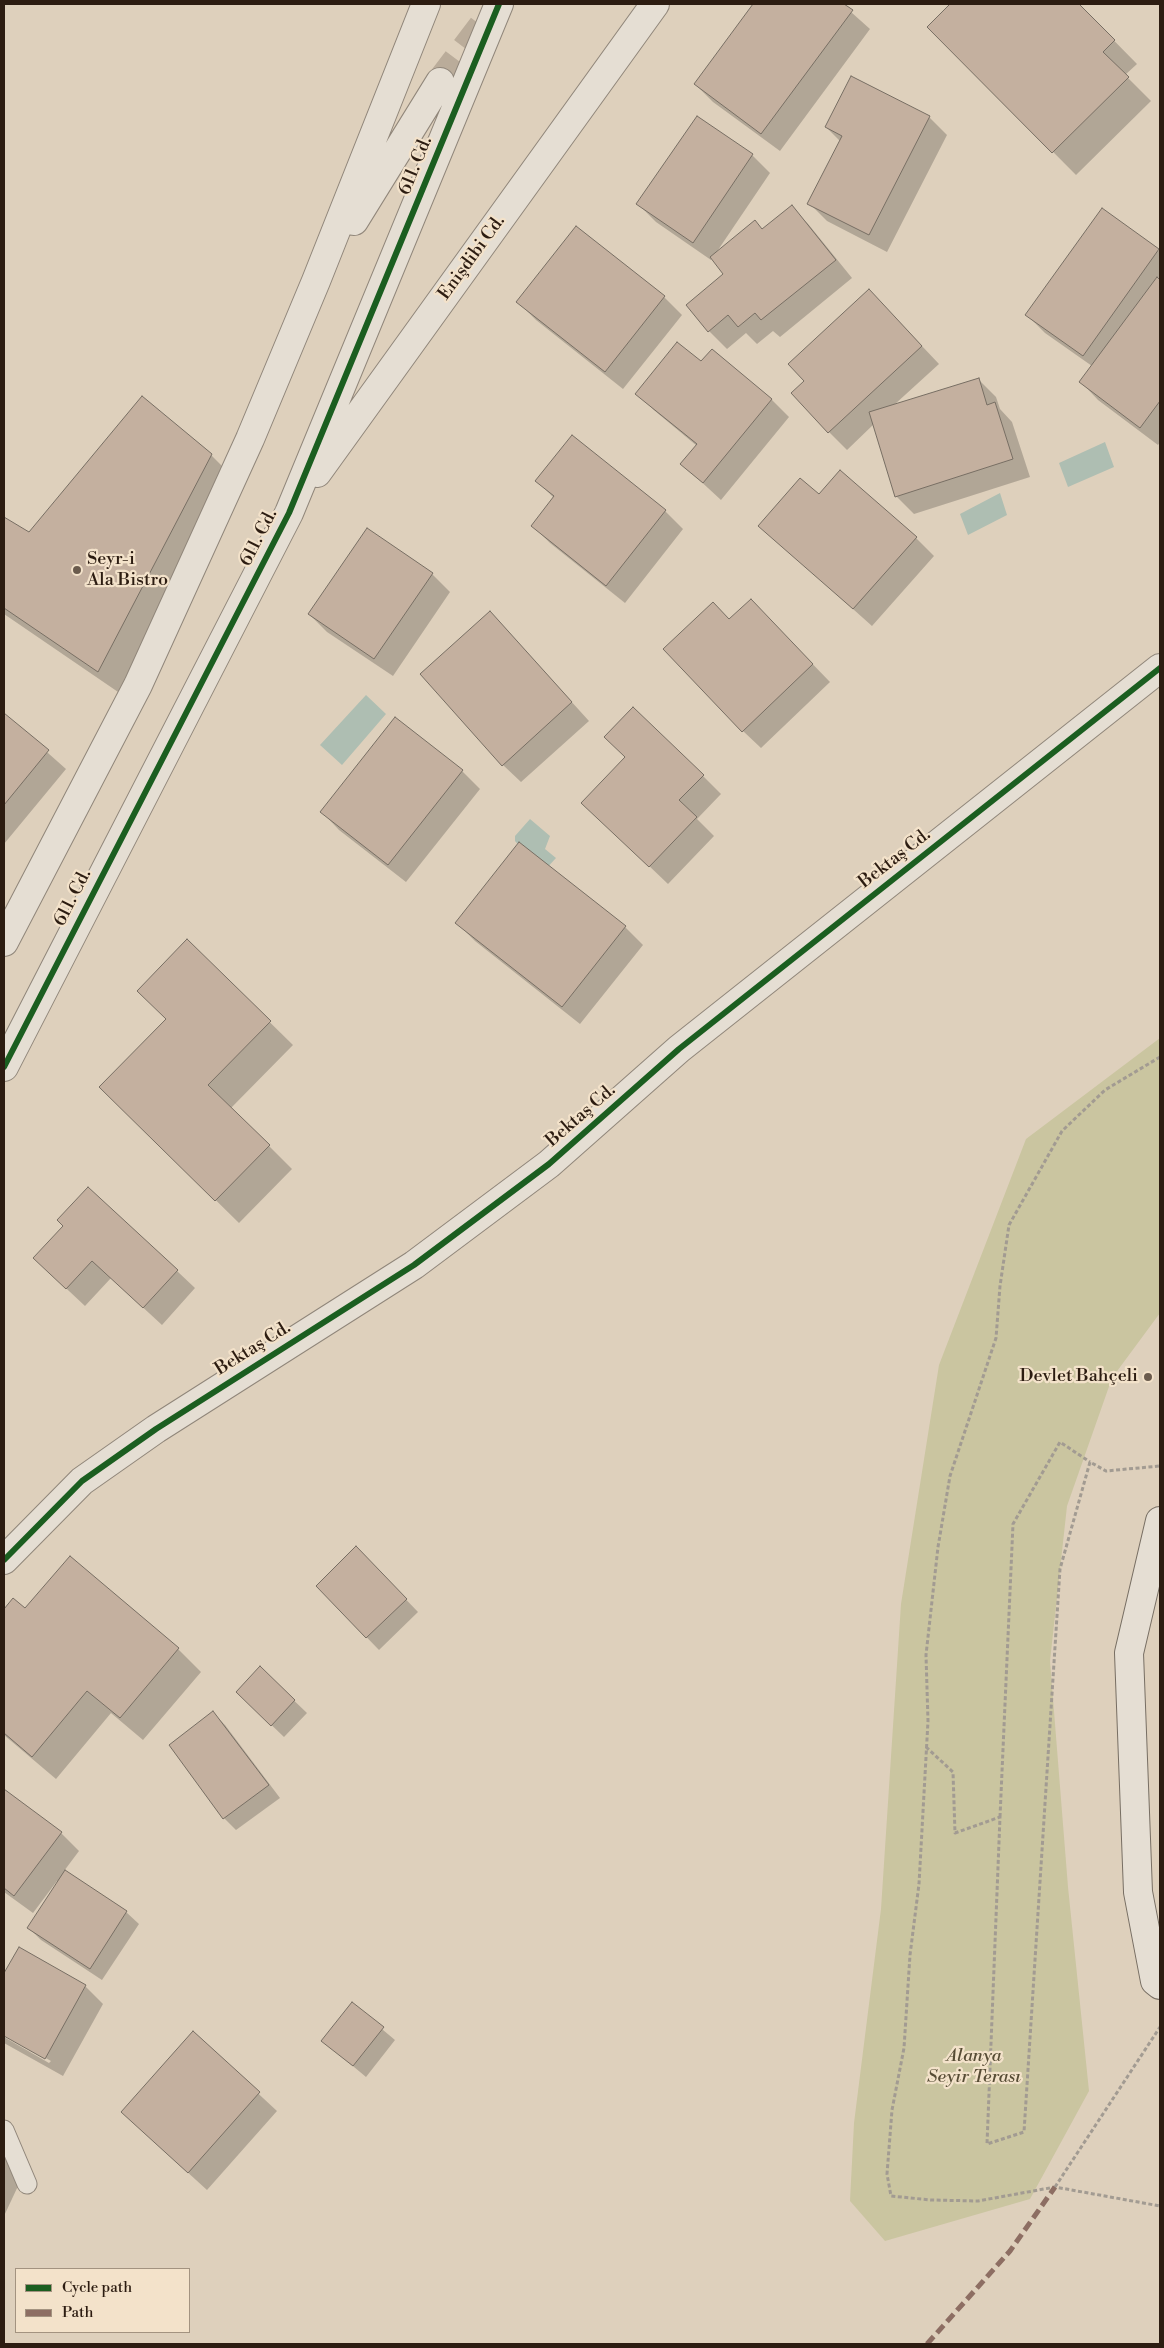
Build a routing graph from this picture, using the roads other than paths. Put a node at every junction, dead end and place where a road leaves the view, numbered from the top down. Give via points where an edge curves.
1 (426, 4) edge
2 (499, 4) edge
3 (655, 4) edge
4 (440, 82) tunnel mouth
5 (316, 282) junction
6 (289, 513) junction
7 (1160, 668) edge
8 (4, 942) edge
9 (4, 1066) edge
10 (1160, 1521) edge
11 (4, 1560) edge
12 (1160, 1985) edge
13 (4, 2130) edge
14 (27, 2184) dead end

1 - 5 street
2 - 6 street, 611. Cd.
3 - 6 street, Enişdibi Cd.
4 - 5 street
5 - 8 street via 250,439 138,685
6 - 9 street, 611. Cd.
7 - 11 street, Bektaş Cd. via 679,1049 549,1164 414,1265 156,1429 82,1481
10 - 12 street via 1128,1653 1138,1892 1155,1981
13 - 14 lane

